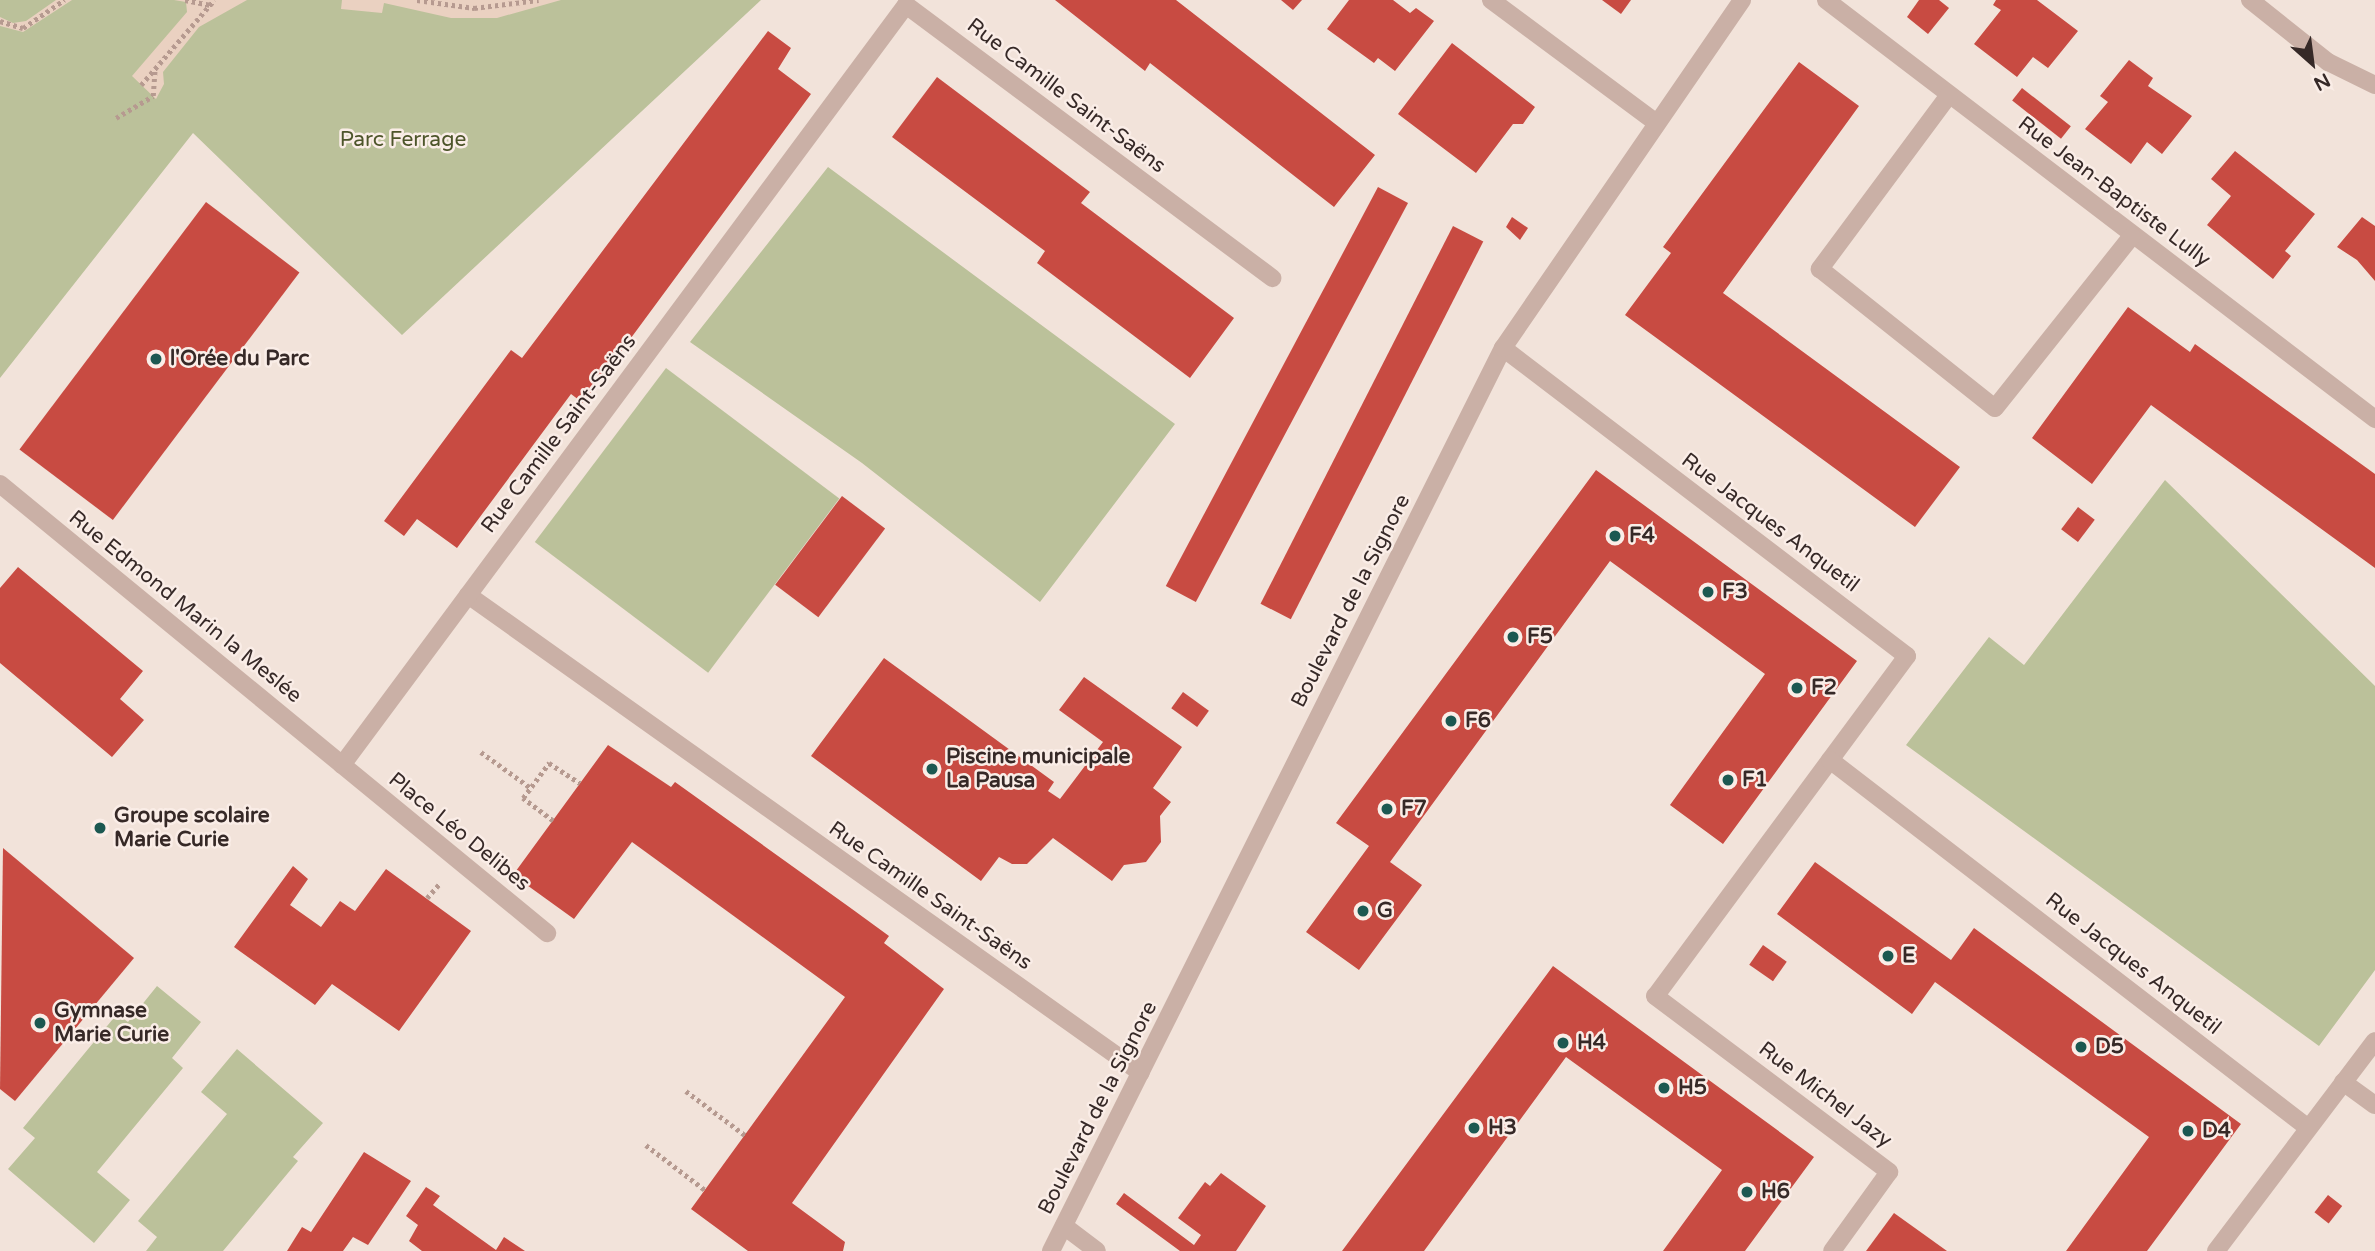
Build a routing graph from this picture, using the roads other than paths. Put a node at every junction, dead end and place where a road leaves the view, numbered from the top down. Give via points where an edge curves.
1 (1492, 0) edge
2 (1742, 0) edge
3 (1826, 0) edge
4 (2250, 0) edge
5 (2375, 85) edge
6 (1949, 95) junction
7 (1655, 122) junction
8 (2132, 236) junction
9 (1272, 278) dead end
10 (1503, 348) junction
11 (2375, 419) edge
12 (0, 484) edge
13 (468, 595) junction
14 (1830, 760) junction
15 (342, 765) junction
16 (547, 933) dead end
17 (1655, 996) joint
18 (2375, 1041) edge
19 (1141, 1073) junction
20 (2343, 1082) junction
21 (2375, 1105) edge
22 (2307, 1127) junction
23 (1064, 1226) junction
24 (1051, 1251) edge
25 (1097, 1251) edge
26 (1832, 1251) edge
27 (2216, 1251) edge

1 - 7 street
2 - 7 street, Boulevard de la Signore
3 - 6 street, Rue Jean-Baptiste Lully
4 - 5 street via 2328,62
6 - 8 street, Rue Jean-Baptiste Lully
6 - 8 street via 1820,269 1995,408
7 - 10 street, Boulevard de la Signore
8 - 11 street, Rue Jean-Baptiste Lully
9 - 13 street, Rue Camille Saint-Saëns via 906,5
10 - 14 street, Rue Jacques Anquetil via 1907,656
10 - 19 street, Boulevard de la Signore
12 - 15 street, Rue Edmond Marin la Meslée
13 - 15 street
13 - 19 street, Rue Camille Saint-Saëns
14 - 17 street, Rue Jacques Anquetil
14 - 22 street, Rue Jacques Anquetil
15 - 16 street, Place Léo Delibes
17 - 26 street, Rue Michel Jazy via 1889,1172
18 - 20 street
19 - 23 street, Boulevard de la Signore
20 - 21 street
20 - 22 street
22 - 27 street
23 - 24 street, Boulevard de la Signore
23 - 25 street

